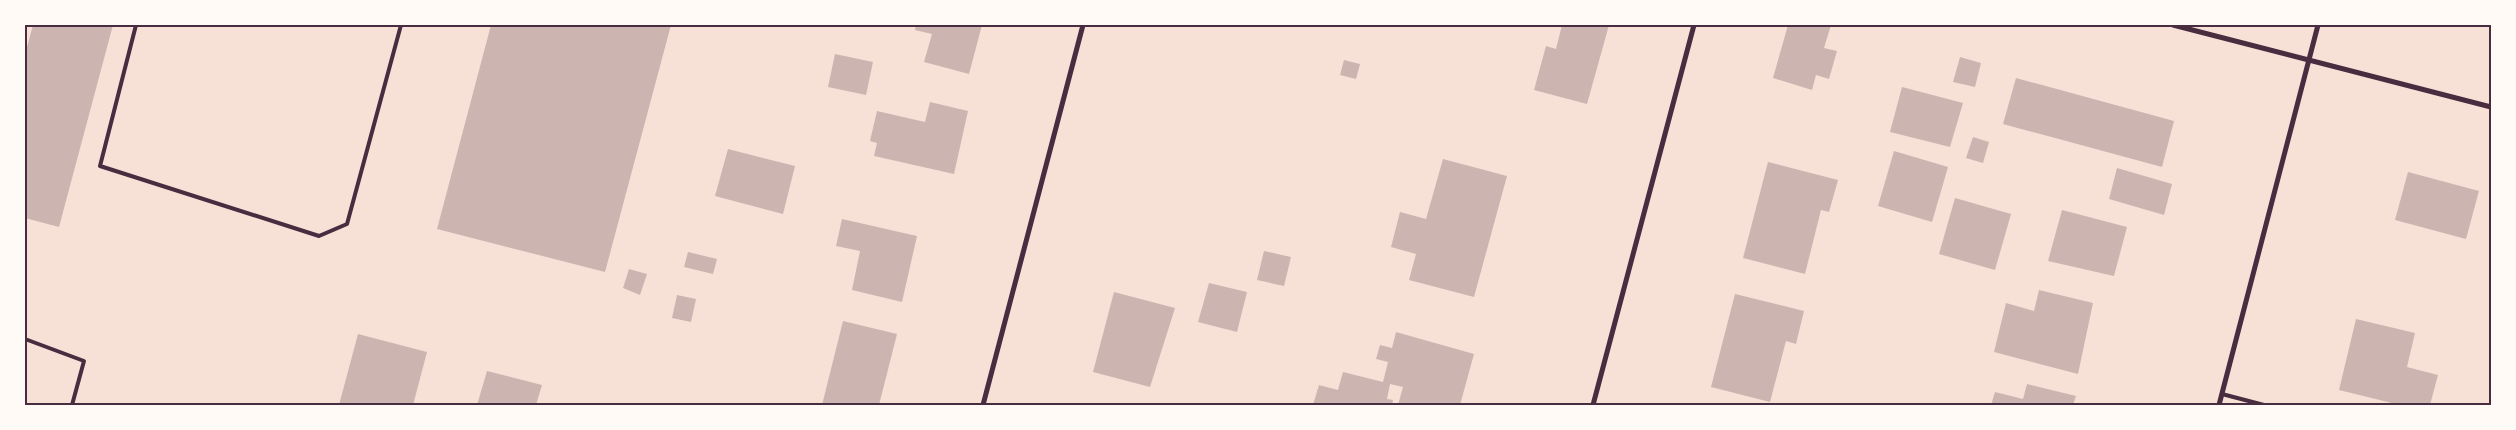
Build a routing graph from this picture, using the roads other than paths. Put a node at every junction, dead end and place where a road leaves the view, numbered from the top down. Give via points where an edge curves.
1 (136, 25) edge
2 (401, 25) edge
3 (1083, 25) edge
4 (1694, 25) edge
5 (2173, 25) edge
6 (2318, 25) edge
7 (2309, 62) junction
8 (2491, 107) edge
9 (25, 339) edge
10 (2222, 394) junction
11 (72, 405) edge
12 (983, 405) edge
13 (1593, 405) edge
14 (2219, 405) edge
15 (2264, 405) edge

1 - 2 lane via 100,166 319,236 347,224
3 - 12 street
4 - 13 street
5 - 7 street
6 - 7 street
7 - 8 street
7 - 10 street
9 - 11 lane via 84,361
10 - 14 street
10 - 15 lane

